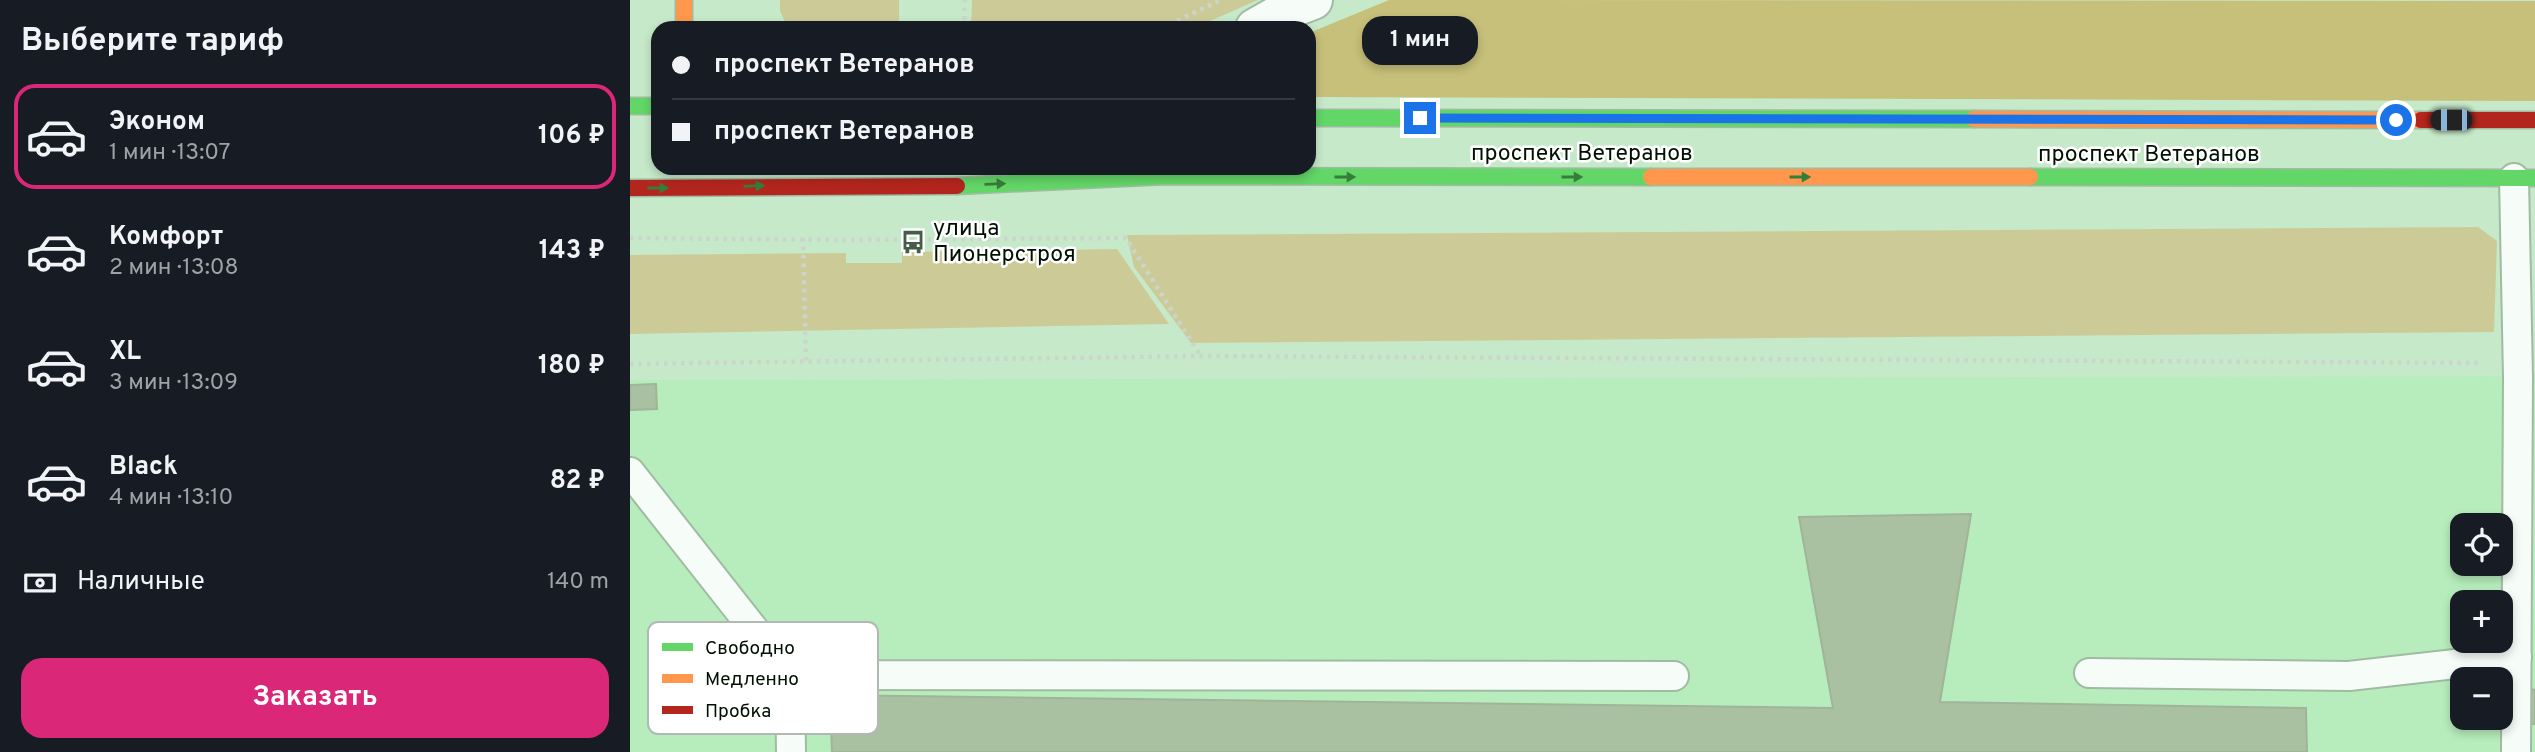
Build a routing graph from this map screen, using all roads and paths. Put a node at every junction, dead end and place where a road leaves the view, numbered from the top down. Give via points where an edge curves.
1 (684, 0) edge
2 (965, 0) edge
3 (1222, 0) edge
4 (1312, 0) edge
5 (684, 21) edge
6 (964, 21) edge
7 (1177, 21) edge
8 (1267, 21) edge
9 (630, 106) edge
10 (651, 106) edge
11 (1316, 118) edge
12 (2535, 120) edge
13 (686, 175) edge
14 (2524, 178) edge
15 (630, 188) edge
16 (686, 188) junction
17 (630, 238) edge
18 (803, 238) junction
19 (1200, 356) junction
20 (806, 363) junction
21 (2517, 363) junction
22 (630, 364) edge
23 (630, 472) edge
24 (748, 622) edge
25 (2517, 657) junction
26 (2089, 673) dead end
27 (878, 675) edge
28 (1674, 676) dead end
29 (791, 734) edge
30 (791, 752) edge
31 (2515, 752) edge

1 - 5 main road
2 - 6 path
3 - 7 path
4 - 8 street
9 - 10 main road
11 - 12 main road, проспект Ветеранов
13 - 16 main road
16 -> 14 main road, проспект Ветеранов via 927,187 1166,177
14 - 21 lane
15 -> 16 main road, проспект Ветеранов
17 - 18 path
18 - 19 path via 1126,238
18 - 20 path
19 - 20 path
19 - 21 path
20 - 22 path
21 - 25 lane
23 - 24 lane
25 - 26 lane via 2349,676
25 - 31 lane
27 - 28 lane
29 - 30 lane

